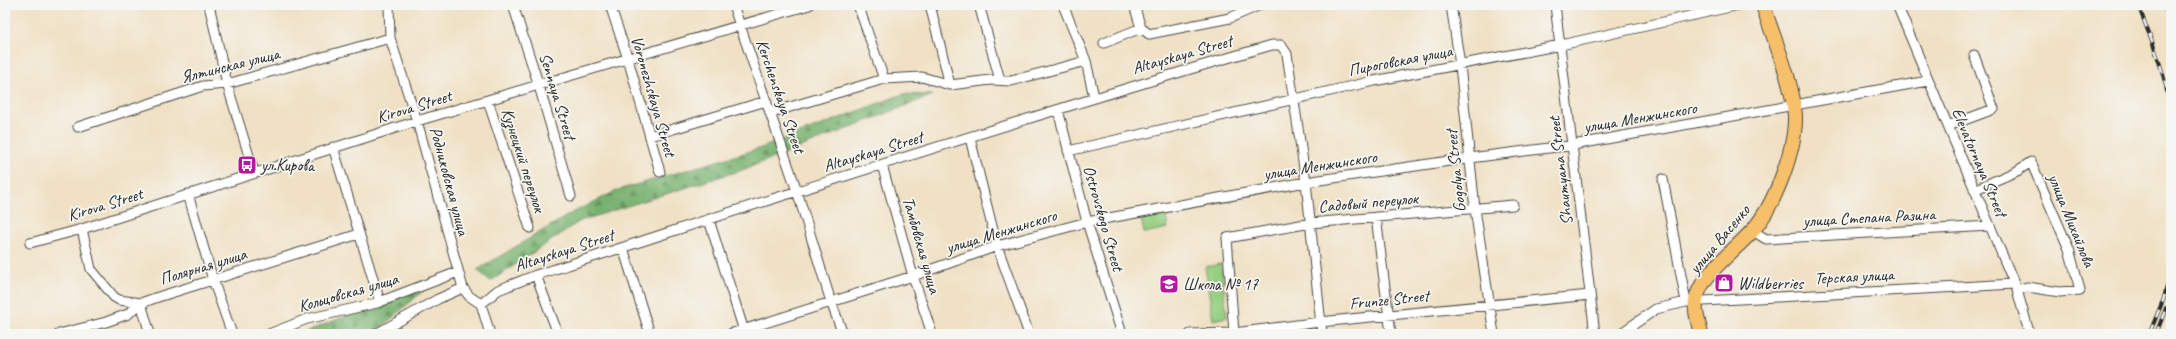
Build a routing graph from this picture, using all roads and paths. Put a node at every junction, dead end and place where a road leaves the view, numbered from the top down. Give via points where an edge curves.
1 (210, 5) edge
2 (390, 5) edge
3 (513, 5) edge
4 (610, 5) edge
5 (733, 5) edge
6 (809, 5) edge
7 (858, 5) edge
8 (930, 5) edge
9 (979, 5) edge
10 (1063, 5) edge
11 (1134, 5) edge
12 (1260, 5) edge
13 (1450, 5) edge
14 (1555, 5) edge
15 (1739, 5) edge
16 (1763, 5) edge
17 (1897, 5) edge
18 (2168, 5) edge
19 (2171, 14) edge
20 (739, 26) junction
21 (1141, 28) junction
22 (390, 38) junction
23 (1106, 42) dead end
24 (1561, 45) junction
25 (1974, 55) dead end
26 (628, 60) junction
27 (1086, 61) junction
28 (1460, 65) junction
29 (884, 79) junction
30 (1000, 80) junction
31 (1928, 82) junction
32 (227, 84) junction
33 (950, 85) junction
34 (539, 86) junction
35 (1094, 97) junction
36 (1294, 99) junction
37 (488, 101) junction
38 (766, 101) junction
39 (1793, 107) junction
40 (1058, 110) junction
41 (770, 113) junction
42 (417, 121) junction
43 (1948, 126) junction
44 (78, 127) dead end
45 (650, 136) junction
46 (970, 138) junction
47 (1573, 145) junction
48 (333, 147) junction
49 (1068, 151) junction
50 (1470, 158) junction
51 (882, 165) junction
52 (254, 172) junction
53 (660, 172) dead end
54 (1663, 179) dead end
55 (1306, 182) junction
56 (1974, 190) junction
57 (797, 191) junction
58 (188, 194) junction
59 (571, 196) dead end
60 (1513, 205) dead end
61 (1475, 209) junction
62 (1376, 217) junction
63 (709, 220) junction
64 (1087, 222) junction
65 (1311, 223) junction
66 (1990, 226) junction
67 (530, 228) dead end
68 (82, 229) junction
69 (1753, 231) junction
70 (359, 234) junction
71 (30, 243) dead end
72 (997, 246) junction
73 (623, 248) junction
74 (458, 272) junction
75 (536, 275) junction
76 (913, 276) junction
77 (213, 280) junction
78 (2016, 287) junction
79 (462, 288) junction
80 (2080, 290) joint
81 (1590, 295) junction
82 (380, 302) junction
83 (831, 302) junction
84 (1691, 302) junction
85 (140, 303) junction
86 (481, 304) junction
87 (1489, 304) junction
88 (1388, 316) junction
89 (1320, 322) junction
90 (386, 331) edge
91 (744, 332) edge
92 (2028, 332) dead end
93 (1234, 333) junction
94 (59, 334) edge
95 (150, 334) edge
96 (232, 334) edge
97 (269, 334) edge
98 (376, 334) edge
99 (490, 334) edge
100 (558, 334) edge
101 (650, 334) edge
102 (730, 334) edge
103 (842, 334) edge
104 (932, 334) edge
105 (1029, 334) edge
106 (1122, 334) edge
107 (1190, 334) edge
108 (1322, 334) edge
109 (1391, 334) edge
110 (1494, 334) edge
111 (1595, 334) edge
112 (1620, 334) edge
113 (1701, 334) edge

1 - 32 street
2 - 22 street, Родниковская улица
3 - 34 street, Sennaya Street
4 - 26 street, Voronezhskaya Street
5 - 20 street, Kerchenskaya Street
6 - 20 street, Kirova Street
7 - 29 street
8 - 33 street
9 - 30 street
10 - 27 street
11 - 21 street
12 - 21 street via 1230,18 1149,34
13 - 28 street, Gogolya Street
14 - 24 street, Shaumyana Street
15 - 24 street, Пироговская улица
16 - 39 main road, улица Васенко
17 - 31 street, Elevatornaya Street
18 - 19 street
20 - 26 street, Kirova Street
20 - 38 street, Kerchenskaya Street
21 - 23 street
22 - 32 street, Ялтинская улица
22 - 42 street, Родниковская улица
24 - 28 street, Пироговская улица
24 - 47 street, Shaumyana Street
25 - 43 street via 1994,109
26 - 34 street, Kirova Street
26 - 45 street, Voronezhskaya Street
27 - 30 street via 1011,81
27 - 35 street
28 - 36 street, Пироговская улица
28 - 50 street, Gogolya Street
29 - 33 street via 922,77
29 - 41 street
30 - 33 street
31 - 39 street, улица Менжинского
31 - 43 street, Elevatornaya Street
32 - 44 street, Ялтинская улица via 203,86
32 - 52 street
34 - 37 street, Kirova Street
34 - 59 street, Sennaya Street
35 - 36 street, Altayskaya Street via 1272,44 1280,45 1287,54
35 - 40 street, Altayskaya Street
36 - 49 street, Пироговская улица
36 - 55 street
37 - 42 street, Kirova Street
37 - 67 street, Кузнецкий переулок
38 - 41 street, Kerchenskaya Street
38 - 45 street
39 - 47 street, улица Менжинского
39 - 69 main road, улица Васенко via 1795,116 1791,150 1770,203
40 - 46 street, Altayskaya Street
40 - 49 street, Ostrovskogo Street
41 - 57 street, Kerchenskaya Street
42 - 48 street, Kirova Street
42 - 74 street, Родниковская улица
43 - 56 street, Elevatornaya Street
45 - 53 street, Voronezhskaya Street
46 - 51 street, Altayskaya Street
46 - 72 street
47 - 50 street, улица Менжинского
47 - 81 street, Shaumyana Street
48 - 52 street, Kirova Street
48 - 70 street
49 - 64 street, Ostrovskogo Street
50 - 55 street, улица Менжинского
50 - 61 street, Gogolya Street
51 - 57 street, Altayskaya Street
51 - 76 street, Тамбовская улица
52 - 58 street, Kirova Street
54 - 84 street
55 - 64 street, улица Менжинского
55 - 65 street
56 - 66 street, Elevatornaya Street
56 - 80 street, улица Михайлова via 2031,162 2069,249
57 - 63 street, Altayskaya Street
57 - 83 street, Kerchenskaya Street
58 - 68 street, Kirova Street
58 - 77 street
60 - 61 street, Садовый переулок
61 - 62 street, Садовый переулок
61 - 87 street, Gogolya Street
62 - 65 street, Садовый переулок
62 - 88 street
63 - 73 street, Altayskaya Street
63 - 91 street
64 - 72 street, улица Менжинского
64 - 106 street, Ostrovskogo Street
65 - 89 street
65 - 93 street, Садовый переулок via 1227,238
66 - 69 street, улица Степана Разина via 1766,239
66 - 78 street, Elevatornaya Street
68 - 71 street, Kirova Street
68 - 85 street via 91,269 114,297
69 - 84 main road, улица Васенко via 1703,281
70 - 77 street, Полярная улица
70 - 82 street
72 - 76 street, улица Менжинского
72 - 105 street
73 - 75 street, Altayskaya Street
73 - 101 street
74 - 79 street, Родниковская улица
74 - 82 street, Кольцовская улица
75 - 86 street, Altayskaya Street via 498,290
75 - 100 street
76 - 83 street, улица Менжинского
76 - 104 street, Тамбовская улица
77 - 85 street, Полярная улица
77 - 96 street
78 - 80 street, Терская улица via 2060,292
78 - 84 street, Терская улица
78 - 92 street, Elevatornaya Street
79 - 86 street
79 - 90 street via 438,299
81 - 87 street, Frunze Street
81 - 111 street, Shaumyana Street
82 - 97 street, Кольцовская улица via 307,318
83 - 91 street, улица Менжинского
83 - 103 street, Kerchenskaya Street
84 - 112 street via 1656,309
84 - 113 main road
85 - 94 street, Полярная улица via 128,314
85 - 95 street
86 - 99 street
87 - 88 street, Frunze Street
87 - 110 street, Gogolya Street
88 - 89 street, Frunze Street
88 - 109 street
89 - 93 street, Frunze Street
89 - 108 street
90 - 98 street
91 - 102 street, улица Менжинского
93 - 107 street, Frunze Street

